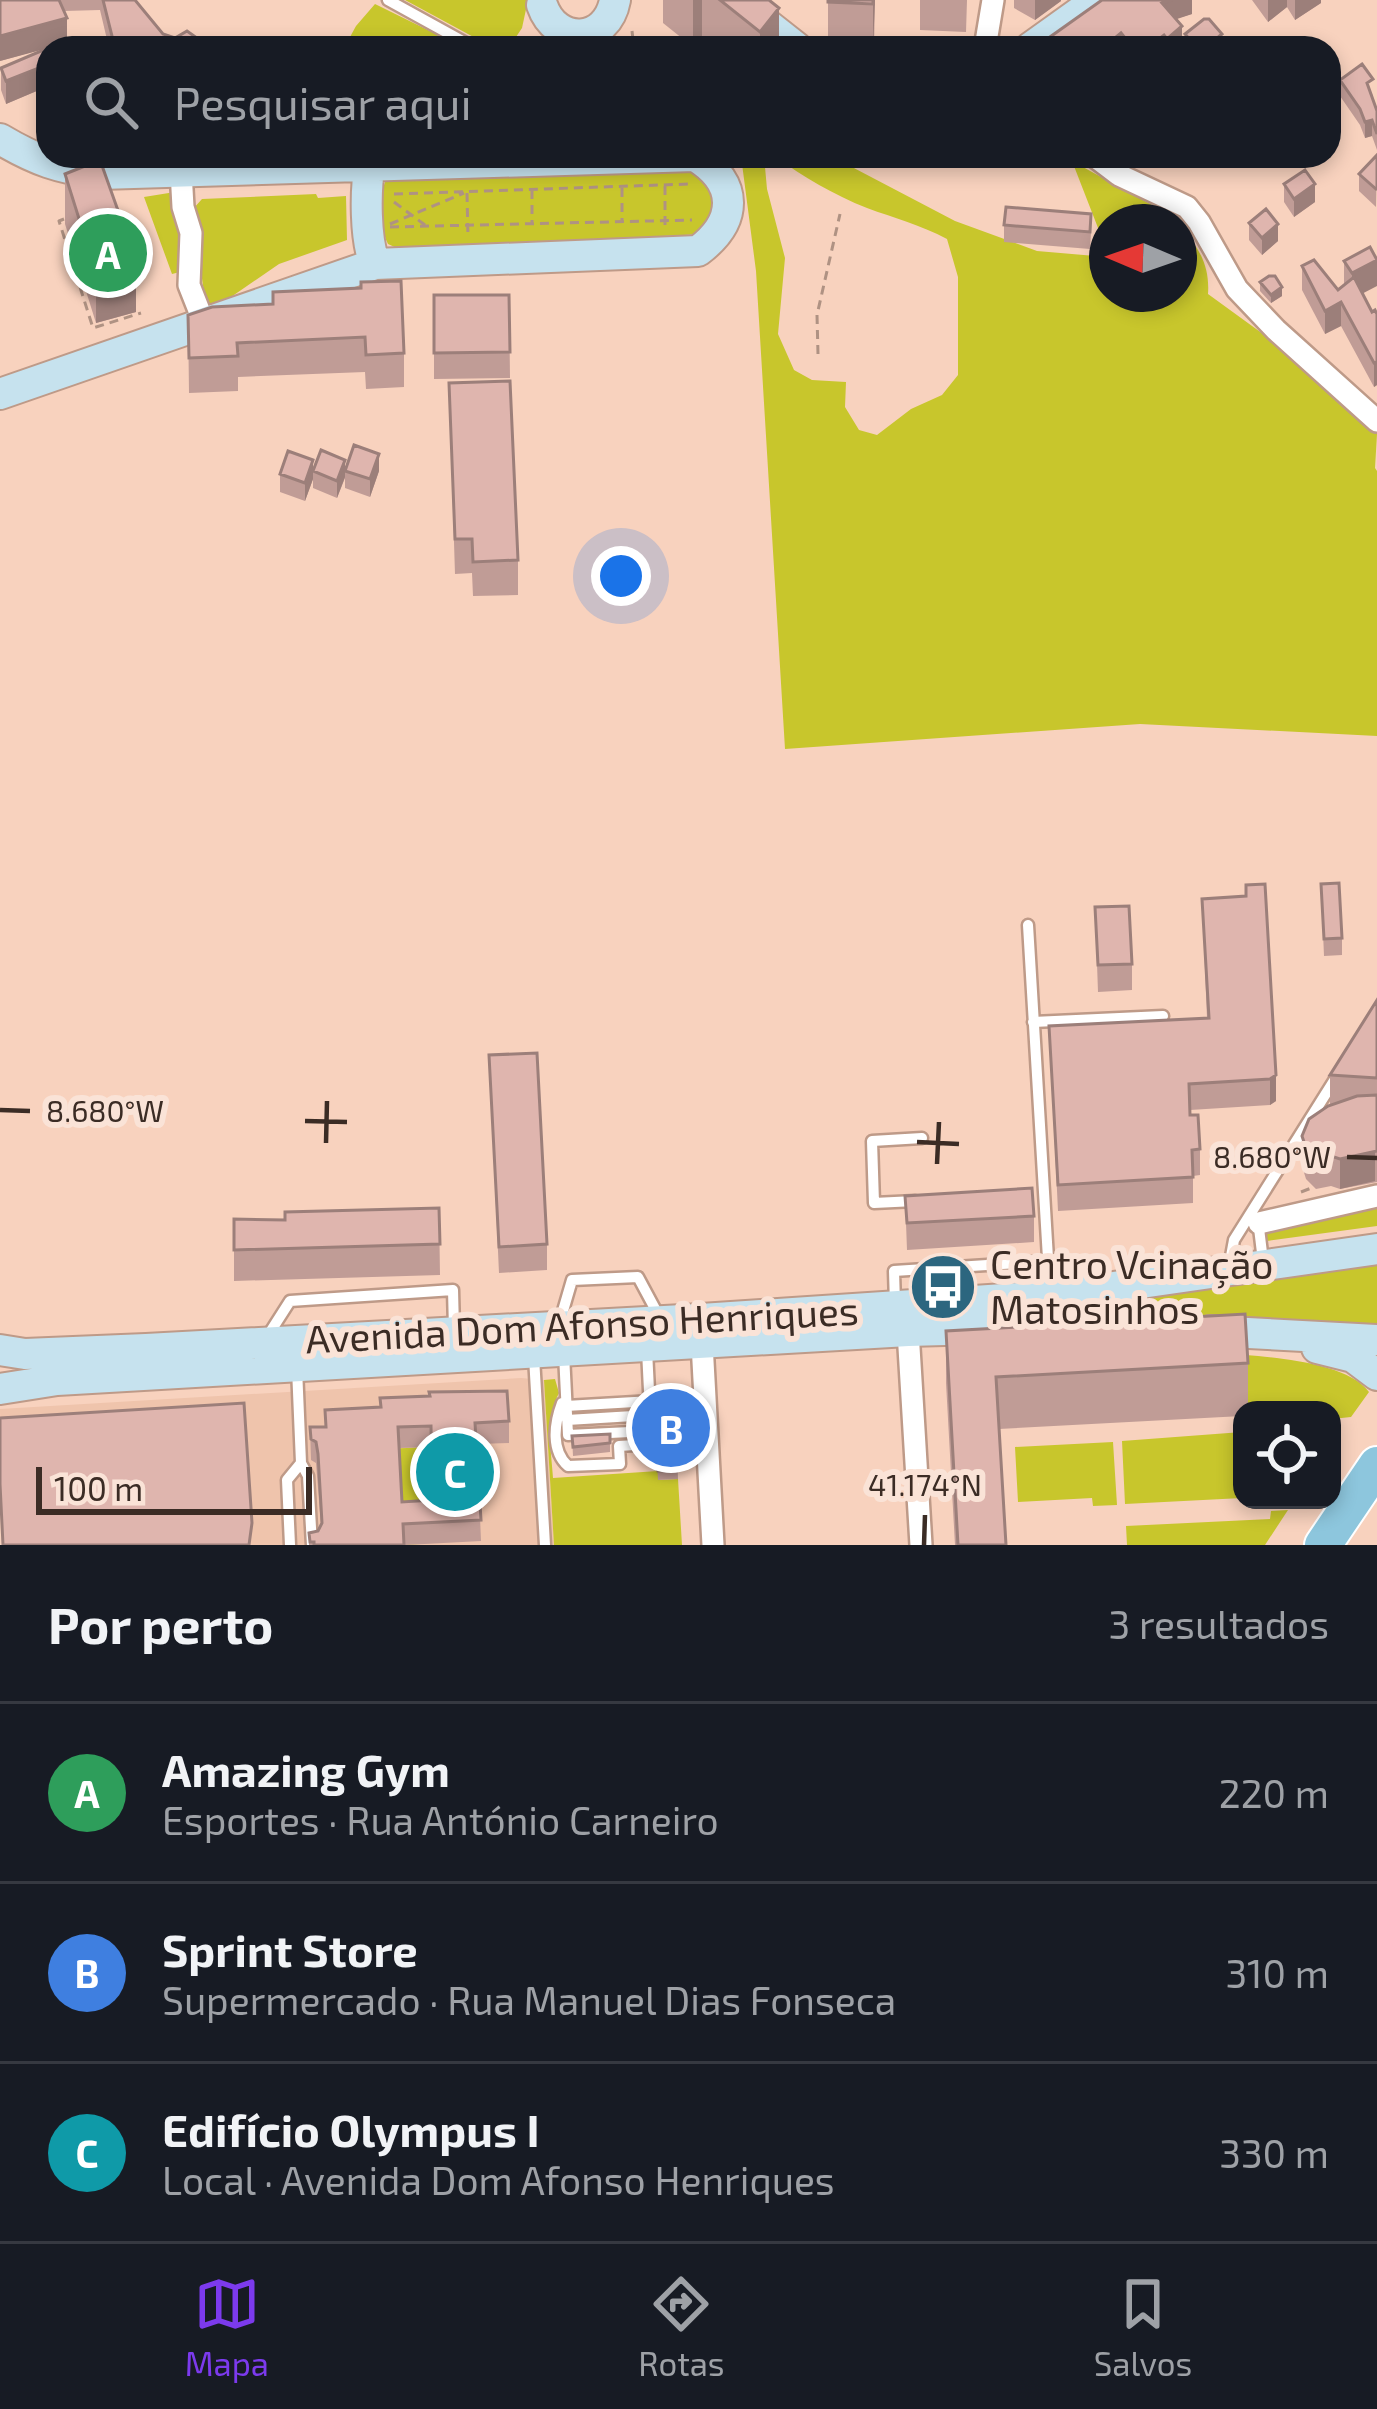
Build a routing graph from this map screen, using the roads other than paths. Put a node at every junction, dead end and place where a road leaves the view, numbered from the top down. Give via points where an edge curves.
1 (388, 0) edge
2 (616, 0) edge
3 (736, 0) edge
4 (993, 0) edge
5 (1097, 0) edge
6 (542, 2) edge
7 (454, 36) edge
8 (540, 36) edge
9 (619, 36) edge
10 (782, 36) edge
11 (987, 36) edge
12 (1047, 36) edge
13 (0, 139) edge
14 (36, 160) edge
15 (62, 168) edge
16 (220, 168) edge
17 (369, 168) edge
18 (664, 168) edge
19 (1110, 168) edge
20 (697, 170) edge
21 (181, 171) junction
22 (375, 265) junction
23 (203, 323) junction
24 (0, 394) edge
25 (1377, 421) edge
26 (1028, 925) dead end
27 (1163, 1016) edge
28 (1033, 1022) junction
29 (1345, 1064) edge
30 (1312, 1116) junction
31 (1334, 1116) edge
32 (922, 1138) dead end
33 (1044, 1195) junction
34 (1023, 1196) edge
35 (1377, 1196) edge
36 (938, 1200) edge
37 (1257, 1214) junction
38 (1377, 1249) edge
39 (1048, 1261) junction
40 (1263, 1265) junction
41 (1228, 1270) junction
42 (1042, 1303) junction
43 (901, 1319) junction
44 (1183, 1330) edge
45 (454, 1333) junction
46 (1247, 1333) junction
47 (654, 1334) junction
48 (1377, 1340) edge
49 (264, 1343) junction
50 (702, 1343) junction
51 (552, 1344) junction
52 (0, 1350) edge
53 (297, 1367) junction
54 (1377, 1375) edge
55 (0, 1389) edge
56 (566, 1407) junction
57 (650, 1408) junction
58 (651, 1431) junction
59 (302, 1463) junction
60 (1377, 1466) edge
61 (290, 1545) edge
62 (312, 1545) edge
63 (545, 1545) edge
64 (713, 1545) edge
65 (921, 1545) edge
66 (1323, 1545) edge

1 - 7 lane
2 - 6 main road via 605,23 581,34 553,25
2 - 9 main road
3 - 10 main road
4 - 11 street
5 - 12 main road
6 - 8 main road
13 - 14 main road
15 - 21 main road
16 - 21 main road
17 - 22 main road
18 - 20 main road
19 - 25 street via 1187,207 1237,289
20 - 22 main road via 719,174 727,196 720,232 708,240 635,260 408,271
21 - 23 street via 189,285
22 - 23 main road
23 - 24 main road
26 - 28 lane
27 - 28 lane
28 - 33 lane
29 - 30 lane
30 - 31 lane
30 - 37 lane
32 - 36 lane via 872,1141 874,1203
33 - 34 lane
33 - 39 lane
35 - 37 street via 1287,1219
37 - 40 lane
37 - 41 lane via 1231,1247
38 - 40 main road, Avenida Dom Afonso Henriques
39 - 42 lane
39 - 43 lane via 893,1271
40 - 41 main road, Avenida Dom Afonso Henriques
41 - 42 main road, Avenida Dom Afonso Henriques
42 - 42 main road, Avenida Dom Afonso Henriques via 1088,1327 1070,1309
42 - 43 main road, Avenida Dom Afonso Henriques
43 - 47 main road, Avenida Dom Afonso Henriques
43 - 50 main road, Avenida Dom Afonso Henriques
43 - 65 street
44 - 46 main road
45 - 49 main road, Avenida Dom Afonso Henriques
45 - 49 lane via 453,1290 290,1301
45 - 51 main road, Avenida Dom Afonso Henriques
46 - 48 main road
46 - 54 main road via 1353,1357
47 - 50 main road, Avenida Dom Afonso Henriques
47 - 51 main road, Avenida Dom Afonso Henriques
47 - 51 lane via 638,1277 572,1280
47 - 57 lane
49 - 52 main road, Avenida Dom Afonso Henriques
50 - 64 street
51 - 53 main road, Avenida Dom Afonso Henriques
51 - 56 lane
51 - 63 lane
53 - 55 main road, Avenida Dom Afonso Henriques
53 - 59 lane
56 - 57 lane
56 - 58 lane via 568,1436
56 - 58 lane via 556,1444 568,1466 620,1464 619,1445 652,1444
57 - 58 lane
59 - 61 lane via 287,1480
59 - 62 lane
60 - 66 main road

